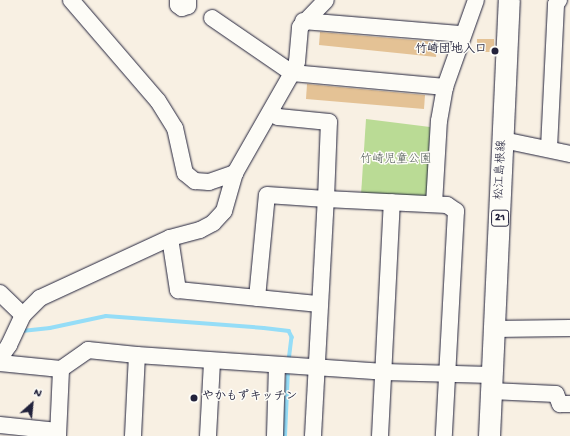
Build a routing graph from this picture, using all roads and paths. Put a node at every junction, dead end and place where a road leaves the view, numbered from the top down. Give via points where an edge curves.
1 (71, 0) edge
2 (178, 0) edge
3 (188, 0) edge
4 (476, 0) edge
5 (509, 0) edge
6 (559, 0) edge
7 (316, 3) edge
8 (212, 18) dead end
9 (303, 21) junction
10 (462, 34) junction
11 (292, 73) junction
12 (445, 87) junction
13 (271, 113) junction
14 (503, 140) junction
15 (549, 148) junction
16 (570, 154) edge
17 (235, 173) junction
18 (326, 199) junction
19 (392, 202) junction
20 (434, 204) junction
21 (170, 238) junction
22 (0, 292) edge
23 (257, 298) junction
24 (319, 304) junction
25 (23, 315) junction
26 (570, 328) edge
27 (494, 329) junction
28 (137, 356) junction
29 (0, 358) edge
30 (212, 361) junction
31 (0, 363) edge
32 (277, 366) junction
33 (317, 368) junction
34 (60, 369) junction
35 (384, 372) junction
36 (448, 375) junction
37 (491, 383) junction
38 (570, 404) edge
39 (0, 425) edge
40 (58, 433) edge
41 (133, 436) edge
42 (208, 436) edge
43 (275, 436) edge
44 (313, 436) edge
45 (380, 436) edge
46 (444, 436) edge
47 (489, 436) edge

1 - 17 street via 158,101 175,128 185,173 196,180 209,182
2 - 3 street via 178,5 182,8 188,6
4 - 10 street
5 - 14 main road, 松江島根線 / 21
6 - 15 street via 556,4
7 - 9 street
8 - 11 street
9 - 10 street
9 - 11 street via 298,33 297,62
10 - 12 street
11 - 12 street
11 - 13 street
12 - 20 street via 439,121
13 - 17 street
13 - 18 street via 329,122
14 - 15 street
14 - 27 main road, 松江島根線 / 21
15 - 16 street
17 - 21 street via 224,211 213,223 200,230
18 - 19 street
18 - 23 street via 267,194
18 - 24 street
19 - 20 street
19 - 35 street
20 - 36 street via 447,205 456,211
21 - 23 street via 178,290
21 - 25 street via 60,287 40,298
22 - 25 street
23 - 24 street
24 - 33 street
25 - 29 street
26 - 27 street
27 - 37 main road, 松江島根線 / 21
28 - 30 street
28 - 34 street via 88,350
28 - 41 street
30 - 32 street
30 - 42 street
31 - 34 street
32 - 33 street
32 - 43 street
33 - 35 street
33 - 44 street
34 - 40 street
35 - 36 street
35 - 45 street
36 - 37 street
36 - 46 street
37 - 38 street via 556,394 560,404
37 - 47 main road, 松江島根線 / 21
39 - 40 street

